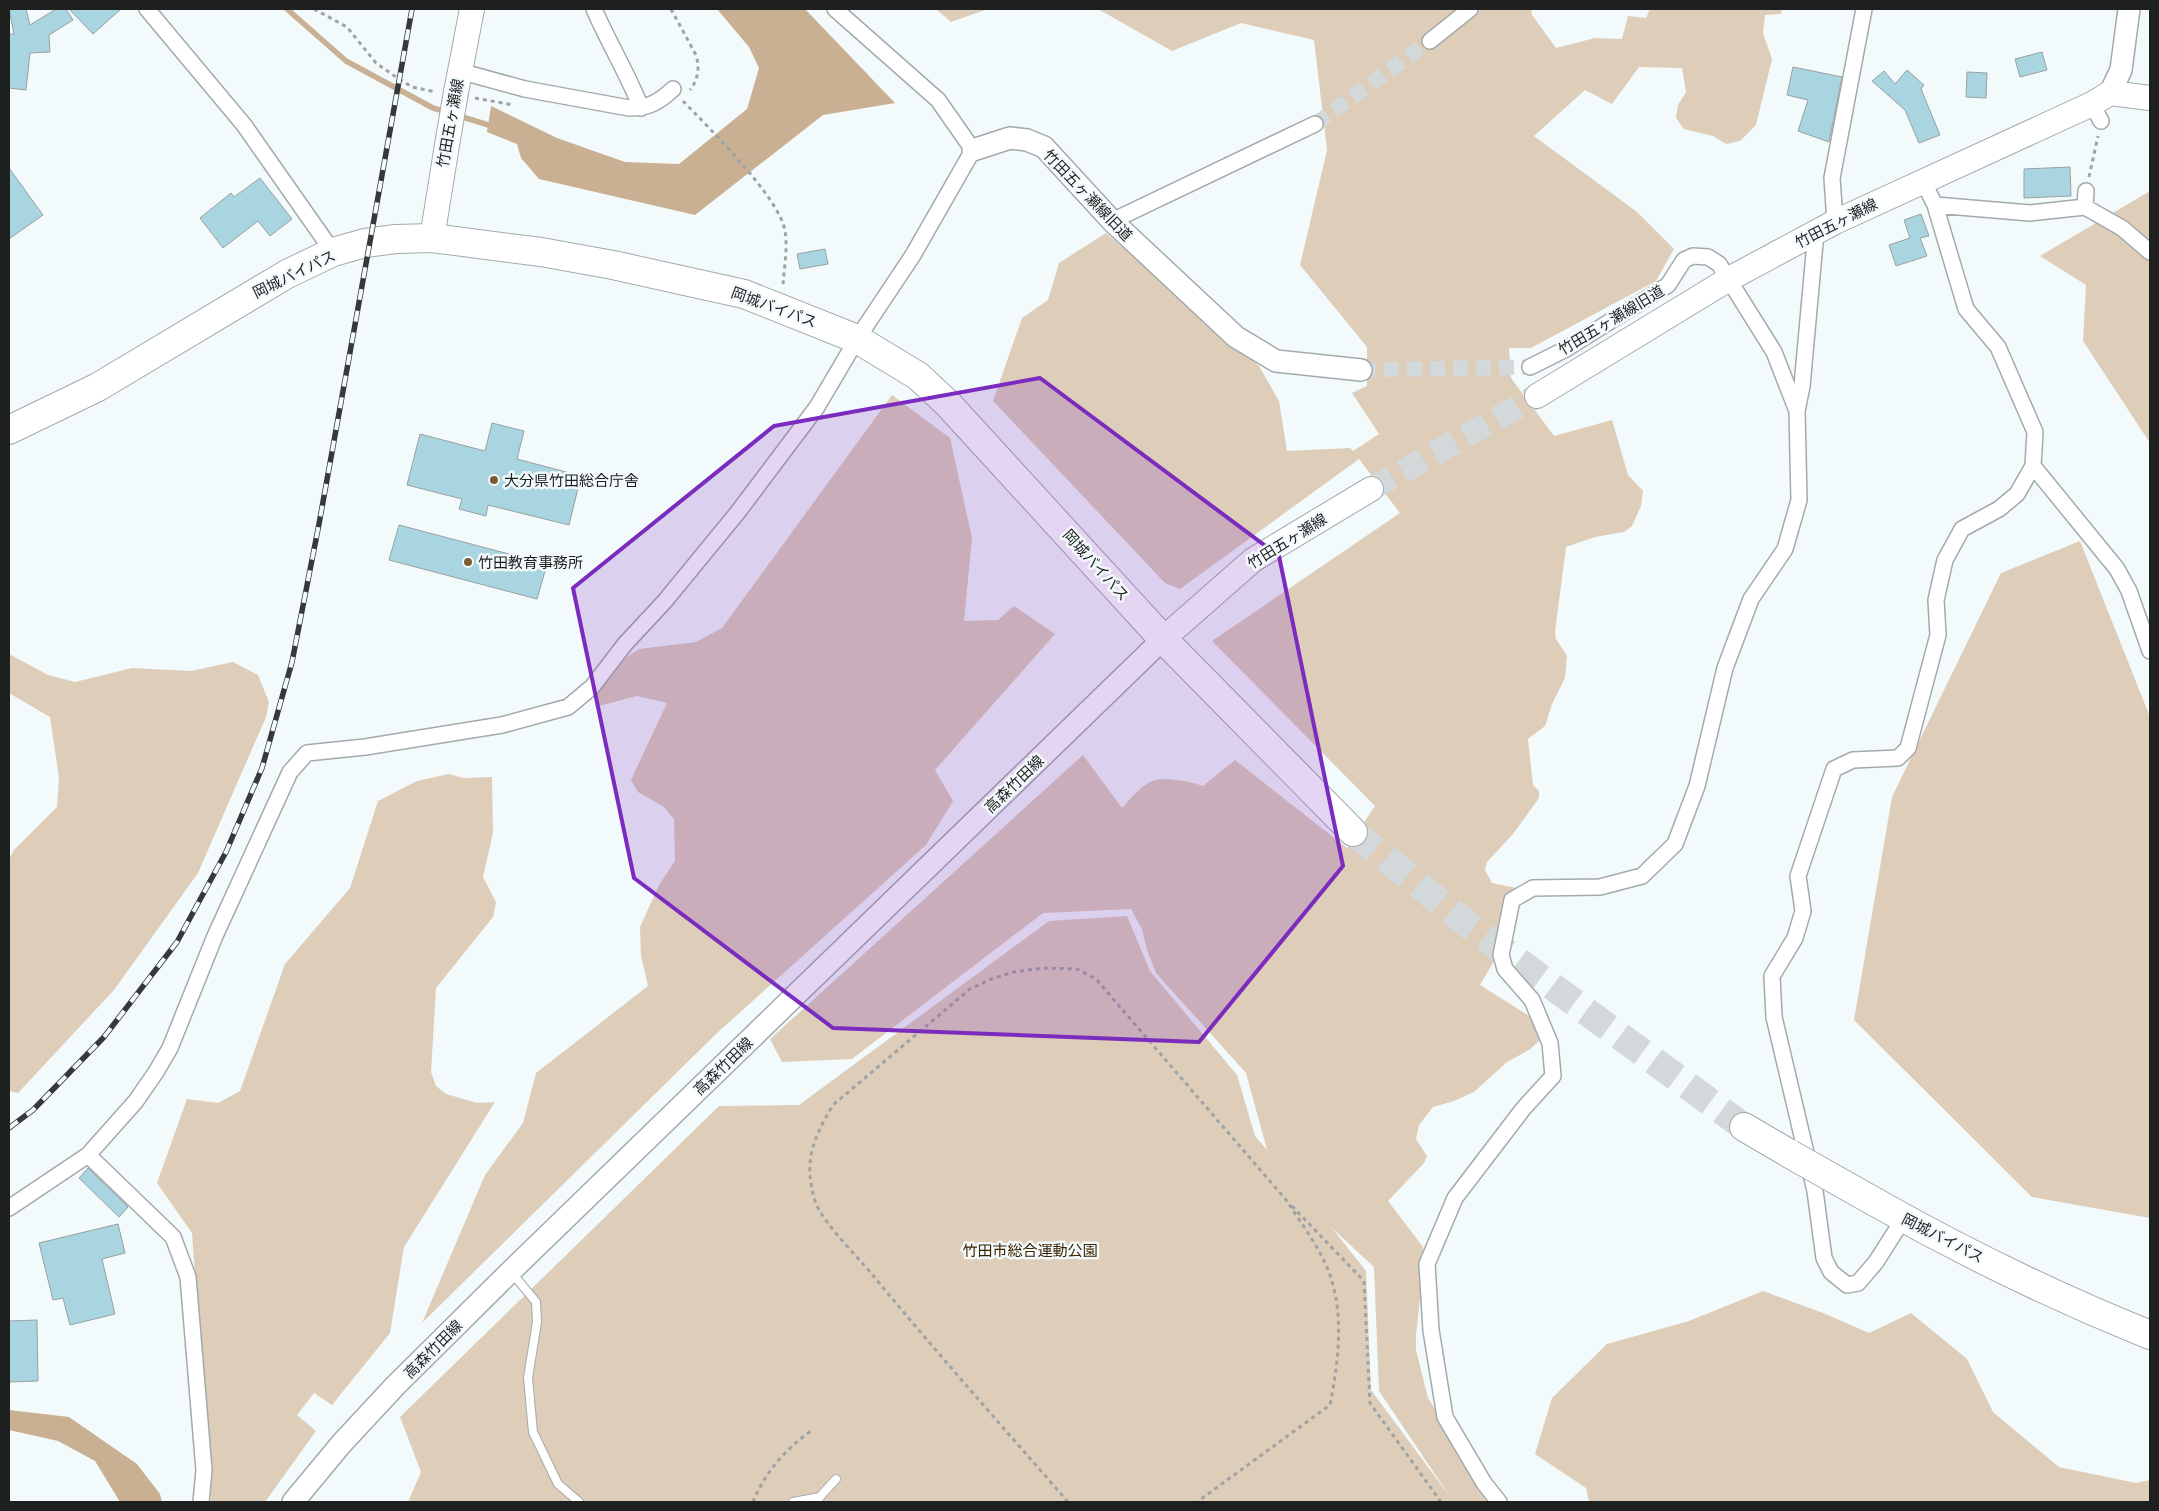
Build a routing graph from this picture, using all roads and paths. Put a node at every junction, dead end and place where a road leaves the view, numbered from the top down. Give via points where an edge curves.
1 (147, 9) edge
2 (472, 9) edge
3 (594, 9) edge
4 (835, 9) edge
5 (1470, 9) edge
6 (1864, 9) edge
7 (2128, 9) edge
8 (1430, 41) tunnel mouth
9 (458, 82) junction
10 (678, 95) joint
11 (2150, 98) edge
12 (2101, 106) junction
13 (641, 108) junction
14 (1315, 124) tunnel mouth
15 (973, 150) junction
16 (1922, 181) junction
17 (2086, 191) joint
18 (1935, 205) junction
19 (2085, 207) junction
20 (1112, 221) junction
21 (1826, 227) junction
22 (432, 238) junction
23 (334, 252) junction
24 (2150, 252) edge
25 (1729, 279) junction
26 (783, 286) dead end
27 (857, 338) junction
28 (1530, 367) tunnel mouth
29 (1361, 370) tunnel mouth
30 (1537, 396) tunnel mouth
31 (1797, 411) junction
32 (9, 430) edge
33 (2034, 466) junction
34 (1371, 489) tunnel mouth
35 (1163, 639) junction
36 (2150, 651) edge
37 (1353, 832) tunnel mouth
38 (1744, 1126) tunnel mouth
39 (88, 1155) junction
40 (1286, 1200) junction
41 (9, 1208) edge
42 (1904, 1218) junction
43 (511, 1271) junction
44 (2150, 1335) edge
45 (811, 1430) dead end
46 (836, 1478) dead end
47 (817, 1500) edge
48 (201, 1502) edge
49 (293, 1502) edge
50 (579, 1502) edge
51 (753, 1502) edge
52 (792, 1502) edge
53 (1068, 1502) edge
54 (1197, 1502) edge
55 (1441, 1502) edge
56 (1499, 1502) edge

1 - 23 street via 244,125
2 - 9 main road, 竹田五ヶ瀬線
3 - 13 street
4 - 15 street via 938,100
5 - 8 street
6 - 21 street via 1832,178
7 - 12 main road via 2121,70
9 - 13 street
9 - 22 main road, 竹田五ヶ瀬線, bridge
10 - 13 street
10 - 26 path via 777,208 786,231
11 - 12 main road
12 - 16 main road, 竹田五ヶ瀬線
12 - 17 path
14 - 20 street
15 - 20 main road, 竹田五ヶ瀬線旧道 via 1010,138 1044,147
15 - 27 street via 913,255
16 - 18 street
16 - 21 main road, 竹田五ヶ瀬線
17 - 19 street
18 - 19 street via 2030,213
18 - 33 street via 1966,309 1998,347 2035,432
19 - 24 street via 2122,228
20 - 29 main road, 竹田五ヶ瀬線旧道 via 1236,337 1276,362
21 - 25 main road, 竹田五ヶ瀬線
21 - 31 street
22 - 23 highway, 岡城バイパス via 373,242
22 - 27 highway, 岡城バイパス via 542,252 744,294
23 - 32 highway, 岡城バイパス via 280,278 98,387
25 - 28 street, 竹田五ヶ瀬線旧道 via 1719,264 1708,256 1693,256 1684,260 1668,285 1566,349
25 - 30 main road, 竹田五ヶ瀬線
25 - 31 street, 竹田五ヶ瀬線旧道 via 1774,352
27 - 35 highway, 岡城バイパス via 918,376 948,404
27 - 39 street via 817,407 738,512 592,687 568,707 502,725 307,753 290,772 215,936 170,1048 136,1101
31 - 56 street via 1799,500 1785,549 1751,599 1725,668 1696,786 1675,844 1642,876 1600,887 1533,888 1512,900 1501,955 1505,969 1532,1000 1550,1043 1553,1076 1523,1109 1455,1198 1427,1264 1431,1330 1445,1417
33 - 36 street via 2117,568 2129,591
33 - 42 street via 2017,494 1999,509 1962,529 1945,560 1936,600 1938,635 1908,748 1898,758 1854,760 1834,769 1798,876 1803,910 1795,938 1772,976 1774,1017 1815,1192 1824,1258 1831,1272 1847,1285 1858,1283 1876,1262
34 - 35 main road, 竹田五ヶ瀬線 via 1253,560
35 - 37 highway, 岡城バイパス
35 - 43 main road, 高森竹田線
38 - 42 highway, 岡城バイパス, bridge
39 - 41 street
39 - 48 street via 173,1237 188,1277 204,1470
40 - 53 path via 1096,979 1077,970 1042,968 1014,972 970,989 833,1105 811,1149 810,1177 816,1203 916,1328
40 - 54 path via 1312,1241 1330,1278 1339,1324 1336,1375 1330,1404
40 - 55 path via 1364,1281 1370,1403
42 - 44 highway, 岡城バイパス via 2032,1283
43 - 49 main road, 高森竹田線 via 395,1386
43 - 50 lane via 536,1302 537,1322 528,1378 534,1432 558,1484
45 - 51 path via 797,1440 772,1468
46 - 47 lane
47 - 52 lane

